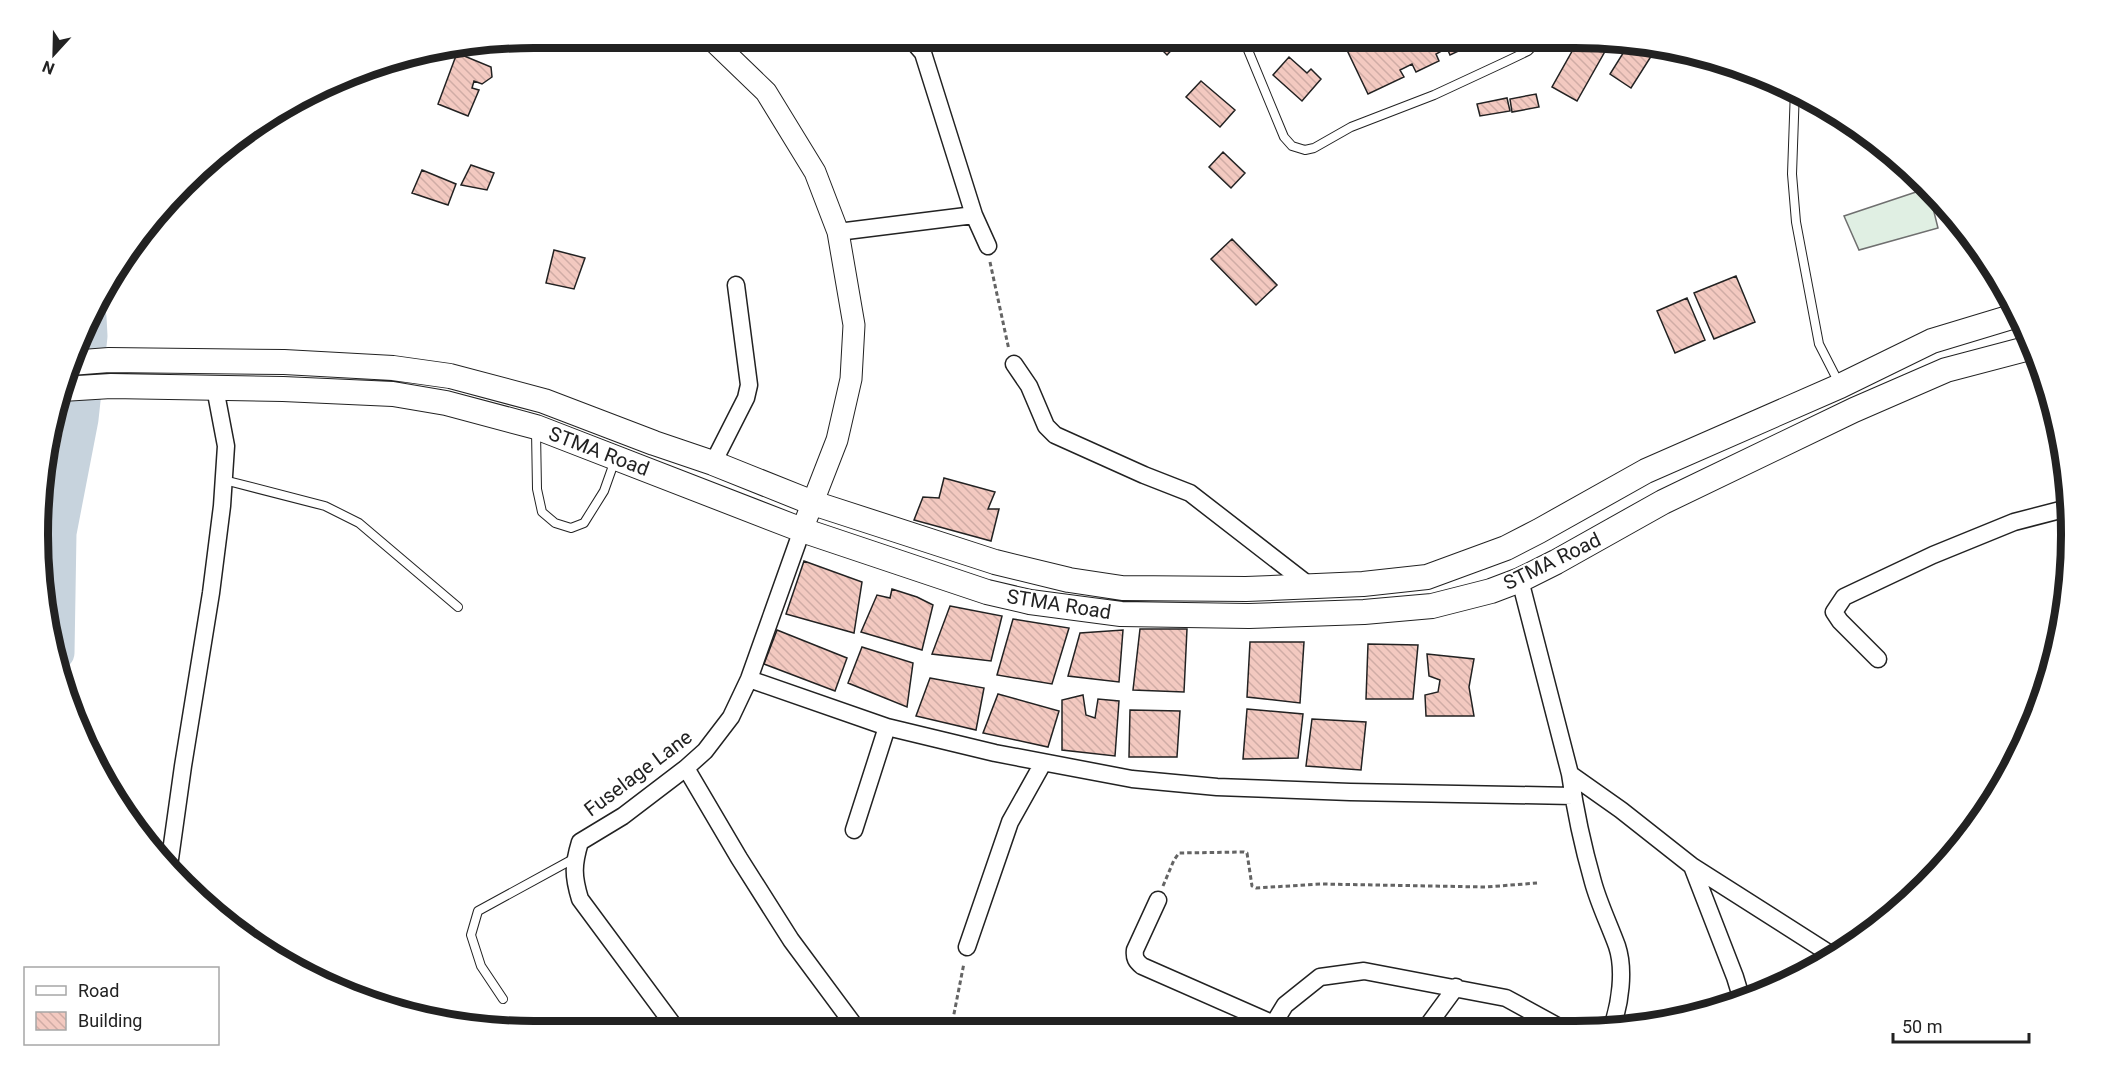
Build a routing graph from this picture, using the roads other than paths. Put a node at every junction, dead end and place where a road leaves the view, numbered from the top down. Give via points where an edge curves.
1 (720, 48) edge
2 (919, 48) edge
3 (1247, 48) edge
4 (1531, 48) edge
5 (1795, 100) edge
6 (974, 215) junction
7 (838, 232) junction
8 (988, 246) road end
9 (736, 285) dead end
10 (2010, 317) edge
11 (2024, 349) edge
12 (80, 362) edge
13 (1014, 364) road end
14 (1840, 386) junction
15 (215, 388) junction
16 (71, 389) edge
17 (536, 427) junction
18 (616, 458) junction
19 (713, 463) junction
20 (224, 480) junction
21 (813, 502) junction
22 (2060, 510) edge
23 (802, 530) junction
24 (1520, 580) junction
25 (1310, 586) junction
26 (458, 607) dead end
27 (1878, 659) dead end
28 (749, 679) junction
29 (887, 727) junction
30 (1043, 763) junction
31 (686, 768) junction
32 (1569, 774) junction
33 (1573, 796) junction
34 (854, 830) dead end
35 (170, 856) edge
36 (575, 858) junction
37 (1692, 866) junction
38 (1158, 900) road end
39 (967, 947) road end
40 (1826, 951) edge
41 (1456, 987) junction
42 (1740, 992) edge
43 (503, 999) dead end
44 (1614, 1019) edge
45 (670, 1021) edge
46 (851, 1021) edge
47 (1262, 1021) edge
48 (1276, 1021) edge
49 (1431, 1021) edge
50 (1547, 1021) edge

1 - 7 street via 766,92 815,172
2 - 6 street
3 - 4 lane via 1284,137 1292,146 1305,150
5 - 14 lane via 1792,174 1796,222 1820,344
6 - 7 street
6 - 8 street
7 - 21 street via 855,325 851,379 837,440
9 - 19 street via 749,385
10 - 14 main road, STMA Road via 1932,341
11 - 24 main road, STMA Road via 1946,370 1854,410 1663,502
12 - 19 main road, STMA Road via 323,364 450,376 544,401
13 - 25 street via 1029,386 1046,426 1055,435 1190,493
14 - 25 main road, STMA Road via 1646,471 1506,548 1427,577
15 - 16 main road, STMA Road
15 - 17 main road, STMA Road via 393,394 446,403
15 - 20 street via 226,446
17 - 18 main road, STMA Road
17 - 18 lane via 537,489 542,512 555,523 571,528 584,523 604,490
18 - 23 main road, STMA Road
19 - 21 main road, STMA Road
20 - 26 lane via 325,506 359,523
20 - 35 street via 211,593
21 - 23 street
21 - 25 main road, STMA Road via 995,562 1069,580 1122,588
22 - 27 street via 2014,522 1844,597 1834,612
23 - 24 main road, STMA Road via 987,592 1121,614 1249,616 1376,611 1432,606
23 - 28 street, Fuselage Lane
24 - 32 street
28 - 29 street
28 - 31 street, Fuselage Lane via 730,717 705,751
29 - 30 street
29 - 34 street
30 - 33 street via 1131,779 1217,787
30 - 39 street via 1010,822
31 - 36 street, Fuselage Lane via 624,816 580,842
31 - 46 street via 791,939
32 - 33 street
32 - 37 street
33 - 44 street via 1592,881 1618,948 1621,990
36 - 43 lane via 478,911 471,936 481,966
36 - 45 street via 573,877 580,899
37 - 40 street
37 - 42 street
38 - 47 street via 1135,950 1136,961
41 - 48 street via 1364,971 1320,977 1285,1005
41 - 49 street
41 - 50 street via 1506,998

